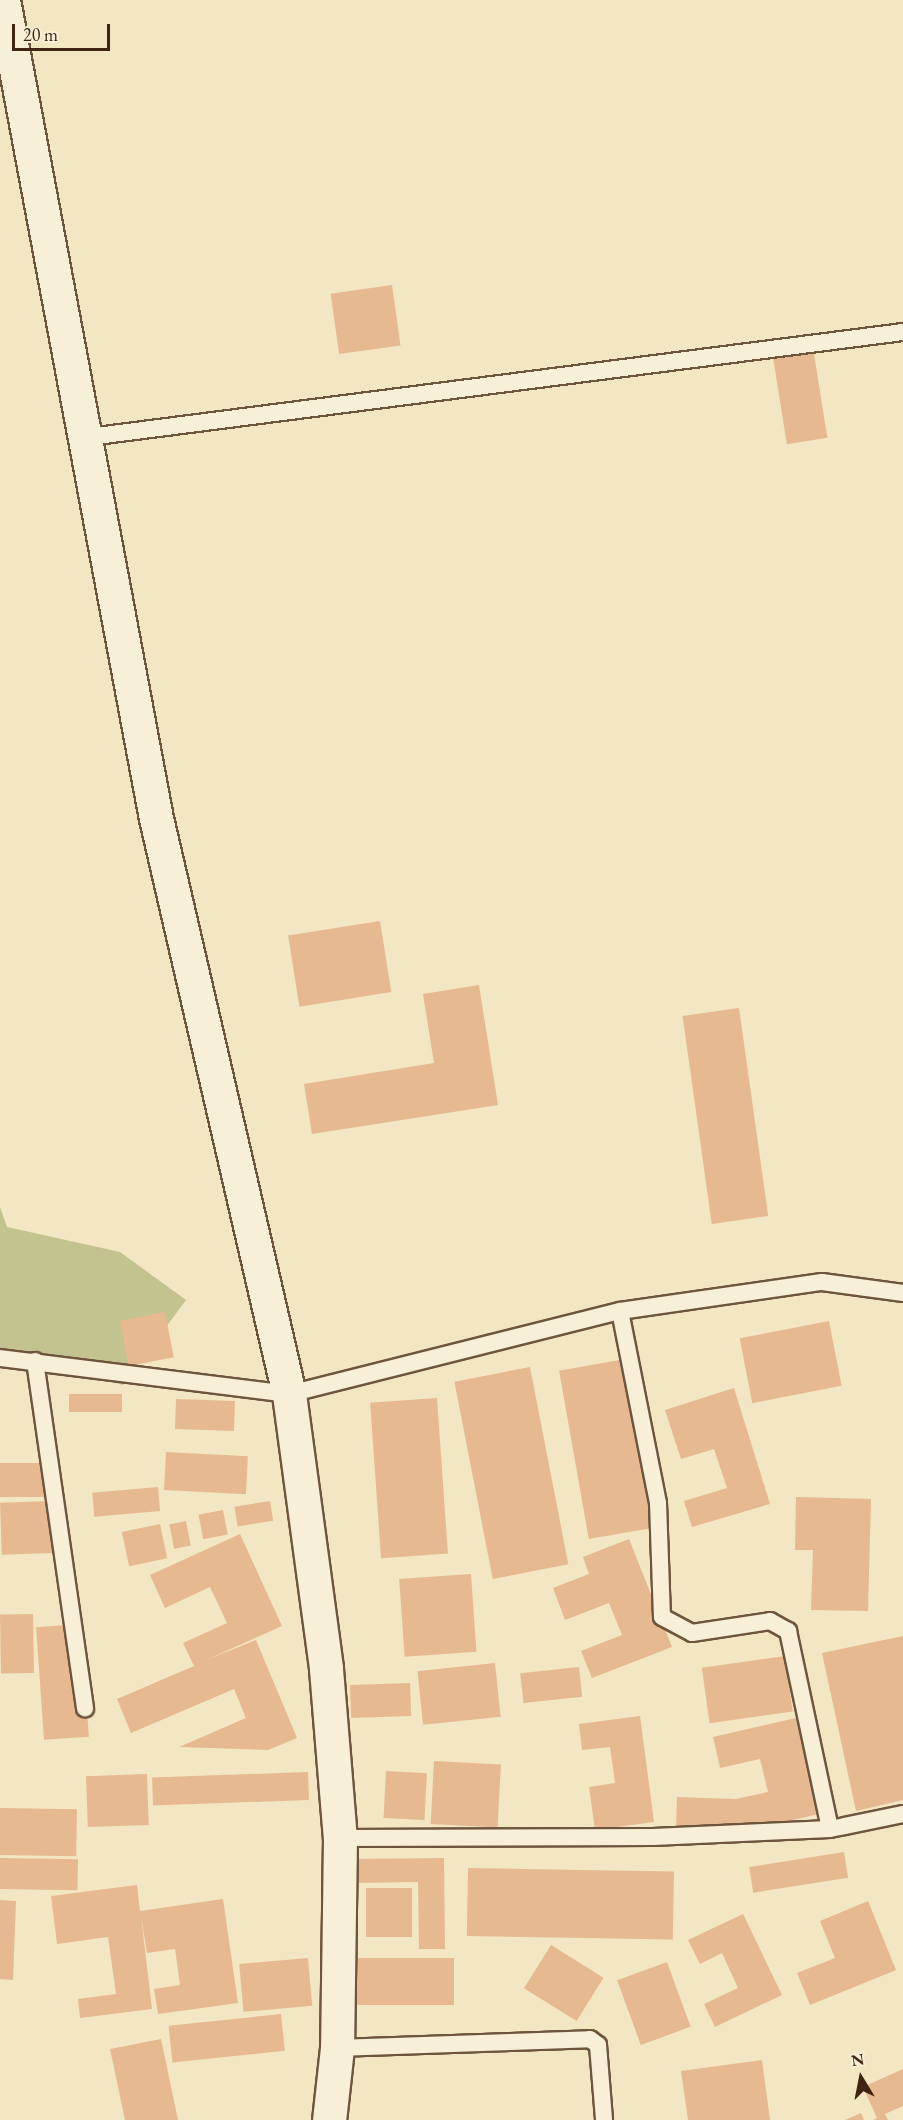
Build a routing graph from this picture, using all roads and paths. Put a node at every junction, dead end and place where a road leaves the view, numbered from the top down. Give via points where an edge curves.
1 (3, 0) edge
2 (903, 332) edge
3 (81, 438) junction
4 (903, 1293) edge
5 (620, 1311) junction
6 (0, 1358) edge
7 (35, 1361) junction
8 (289, 1394) junction
9 (85, 1708) dead end
10 (903, 1814) edge
11 (830, 1829) junction
12 (340, 1838) junction
13 (337, 2048) junction
14 (329, 2120) edge
15 (604, 2120) edge

1 - 3 street
2 - 3 lane
3 - 8 street via 156,818
4 - 5 lane via 822,1282
5 - 8 lane
5 - 11 lane via 658,1503 662,1617 692,1633 770,1621 788,1631
6 - 7 lane
7 - 8 lane
7 - 9 lane
8 - 12 street via 326,1669
10 - 11 lane
11 - 12 lane via 653,1837
12 - 13 street
13 - 14 street
13 - 15 lane via 590,2039 598,2045

